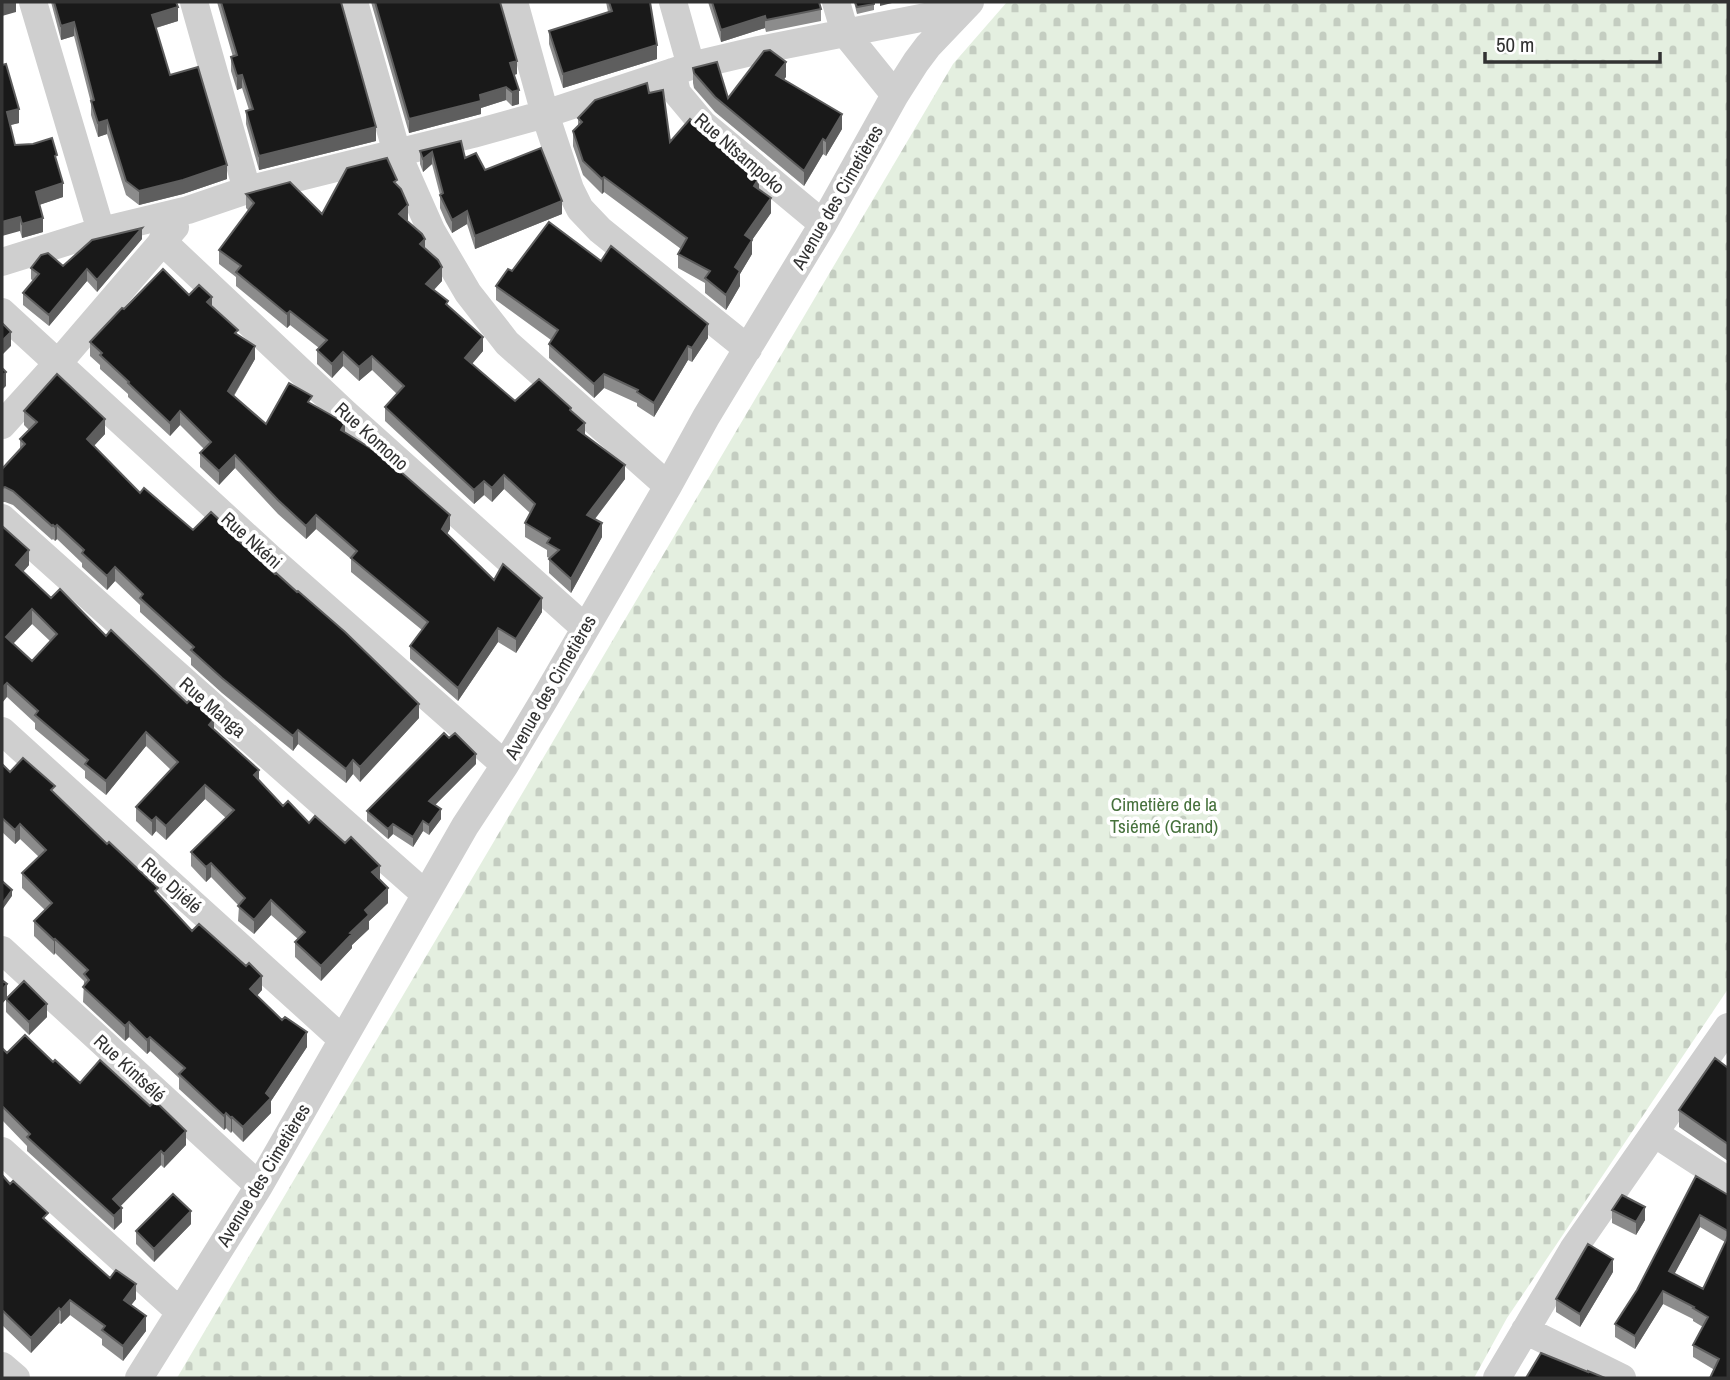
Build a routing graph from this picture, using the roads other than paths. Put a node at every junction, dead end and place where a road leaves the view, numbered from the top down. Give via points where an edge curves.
1 (33, 2) edge
2 (194, 2) edge
3 (354, 2) edge
4 (514, 2) edge
5 (673, 2) edge
6 (835, 2) edge
7 (965, 6) edge
8 (845, 33) junction
9 (681, 69) junction
10 (895, 95) junction
11 (545, 114) junction
12 (397, 153) junction
13 (247, 190) junction
14 (188, 210) junction
15 (823, 224) junction
16 (101, 231) junction
17 (162, 241) junction
18 (2, 262) edge
19 (2, 312) edge
20 (748, 349) junction
21 (59, 362) junction
22 (2, 425) edge
23 (667, 486) junction
24 (2, 518) edge
25 (585, 628) junction
26 (2, 731) edge
27 (505, 765) junction
28 (425, 894) junction
29 (2, 950) edge
30 (1728, 1027) edge
31 (342, 1039) junction
32 (1654, 1133) junction
33 (2, 1151) edge
34 (1728, 1181) edge
35 (259, 1186) junction
36 (180, 1312) junction
37 (1525, 1330) junction
38 (2, 1366) edge
39 (16, 1378) edge
40 (139, 1378) edge
41 (1497, 1378) edge
42 (1622, 1378) edge

1 - 16 street
2 - 13 street
3 - 12 street
4 - 11 street
5 - 9 street, Rue Ntsampoko
6 - 8 street
7 - 8 street
7 - 10 street, Avenue des Cimetières via 922,54
8 - 9 street
8 - 10 street
9 - 11 street
9 - 15 street, Rue Ntsampoko via 677,93 703,124
10 - 15 street, Avenue des Cimetières
11 - 12 street
11 - 20 street via 580,209
12 - 13 street
12 - 23 street via 461,282 507,344
13 - 14 street
14 - 16 street
14 - 17 street
15 - 20 street, Avenue des Cimetières
16 - 18 street
17 - 21 street
17 - 25 street, Rue Komono
19 - 21 street, Rue Nkéni
20 - 23 street, Avenue des Cimetières
21 - 22 street
21 - 27 street, Rue Nkéni via 270,558
23 - 25 street, Avenue des Cimetières
24 - 28 street, Rue Manga
25 - 27 street, Avenue des Cimetières
26 - 31 street, Rue Djiélé
27 - 28 street, Avenue des Cimetières
28 - 31 street, Avenue des Cimetières
29 - 35 street, Rue Kintsélé
30 - 32 street
31 - 35 street, Avenue des Cimetières
32 - 34 street
32 - 37 street via 1574,1248
33 - 36 street
35 - 36 street, Avenue des Cimetières
36 - 40 street, Avenue des Cimetières
37 - 41 street
37 - 42 street
38 - 39 street

